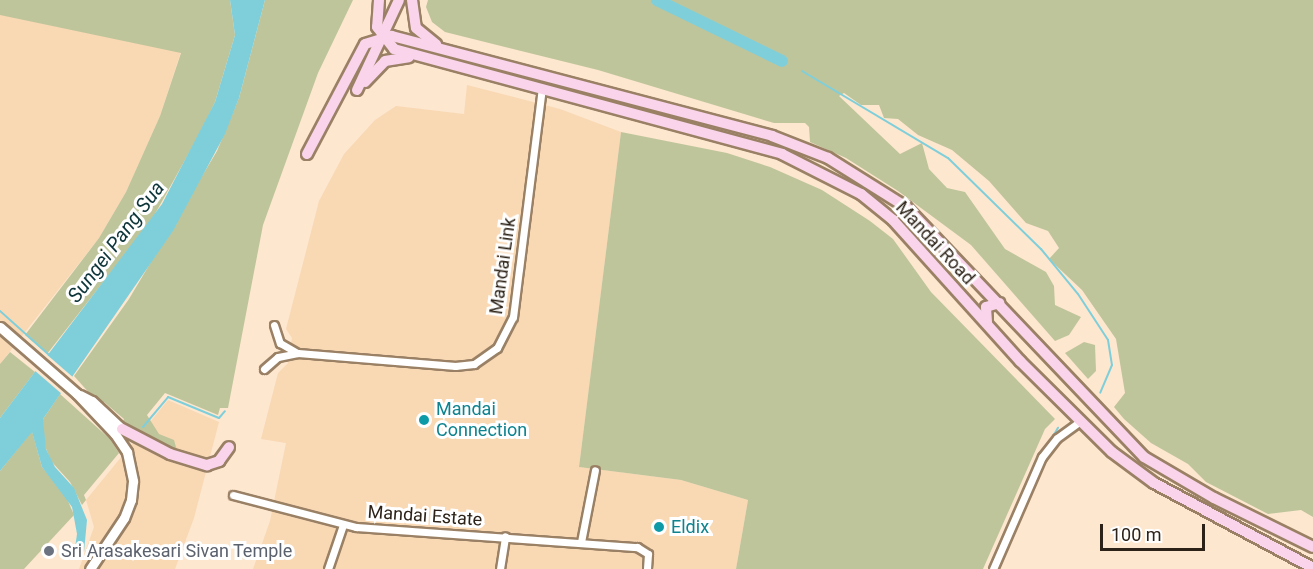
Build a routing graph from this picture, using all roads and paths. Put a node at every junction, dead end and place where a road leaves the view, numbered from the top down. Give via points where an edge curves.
1 (379, 0) edge
2 (399, 0) edge
3 (412, 0) edge
4 (382, 38) junction
5 (446, 50) junction
6 (396, 57) junction
7 (427, 60) junction
8 (366, 73) junction
9 (542, 88) junction
10 (674, 109) junction
11 (683, 126) junction
12 (307, 154) dead end
13 (999, 303) junction
14 (274, 325) dead end
15 (988, 326) junction
16 (0, 327) edge
17 (298, 353) junction
18 (264, 369) dead end
19 (74, 392) junction
20 (1078, 423) junction
21 (122, 429) joint
22 (229, 447) dead end
23 (595, 470) dead end
24 (233, 495) dead end
25 (343, 525) junction
26 (505, 536) junction
27 (581, 542) junction
28 (1313, 547) edge
29 (1313, 568) edge
30 (90, 569) edge
31 (328, 569) edge
32 (500, 569) edge
33 (647, 569) edge
34 (993, 569) edge

1 - 4 main road via 376,21
2 - 4 main road
3 - 5 main road via 416,28
4 - 5 main road, Mandai Road via 392,36
4 - 7 main road via 394,50
4 - 8 main road
4 - 12 main road via 369,40 362,48
5 - 10 main road, Mandai Road
6 - 7 main road
6 - 8 main road via 378,61
6 - 8 main road via 380,64 357,90
7 - 9 main road, Mandai Road
9 - 11 main road, Mandai Road
9 - 17 street, Mandai Link via 513,317 497,348 474,364 455,366
10 - 11 main road via 684,118
10 - 13 main road, Mandai Road via 772,136 828,158 868,181 906,207
11 - 15 main road, Mandai Road via 782,154 861,194 893,220
13 - 15 main road via 986,307
13 - 28 main road, Mandai Road via 1076,390 1144,458 1204,493
14 - 17 street via 280,343
15 - 20 main road, Mandai Road
16 - 19 street
17 - 18 street, Mandai Link via 278,357
19 - 21 street via 92,401
19 - 30 street via 120,440 129,458 133,481 124,518
20 - 29 main road, Mandai Road via 1154,483
20 - 34 street via 1057,438 1042,457
21 - 22 main road via 170,454 207,465 219,461
23 - 27 street
24 - 25 street, Mandai Estate
25 - 26 street, Mandai Estate
25 - 31 street, Mandai Estate
26 - 27 street, Mandai Estate
26 - 32 street, Mandai Estate
27 - 33 street, Mandai Estate via 644,549 649,557

